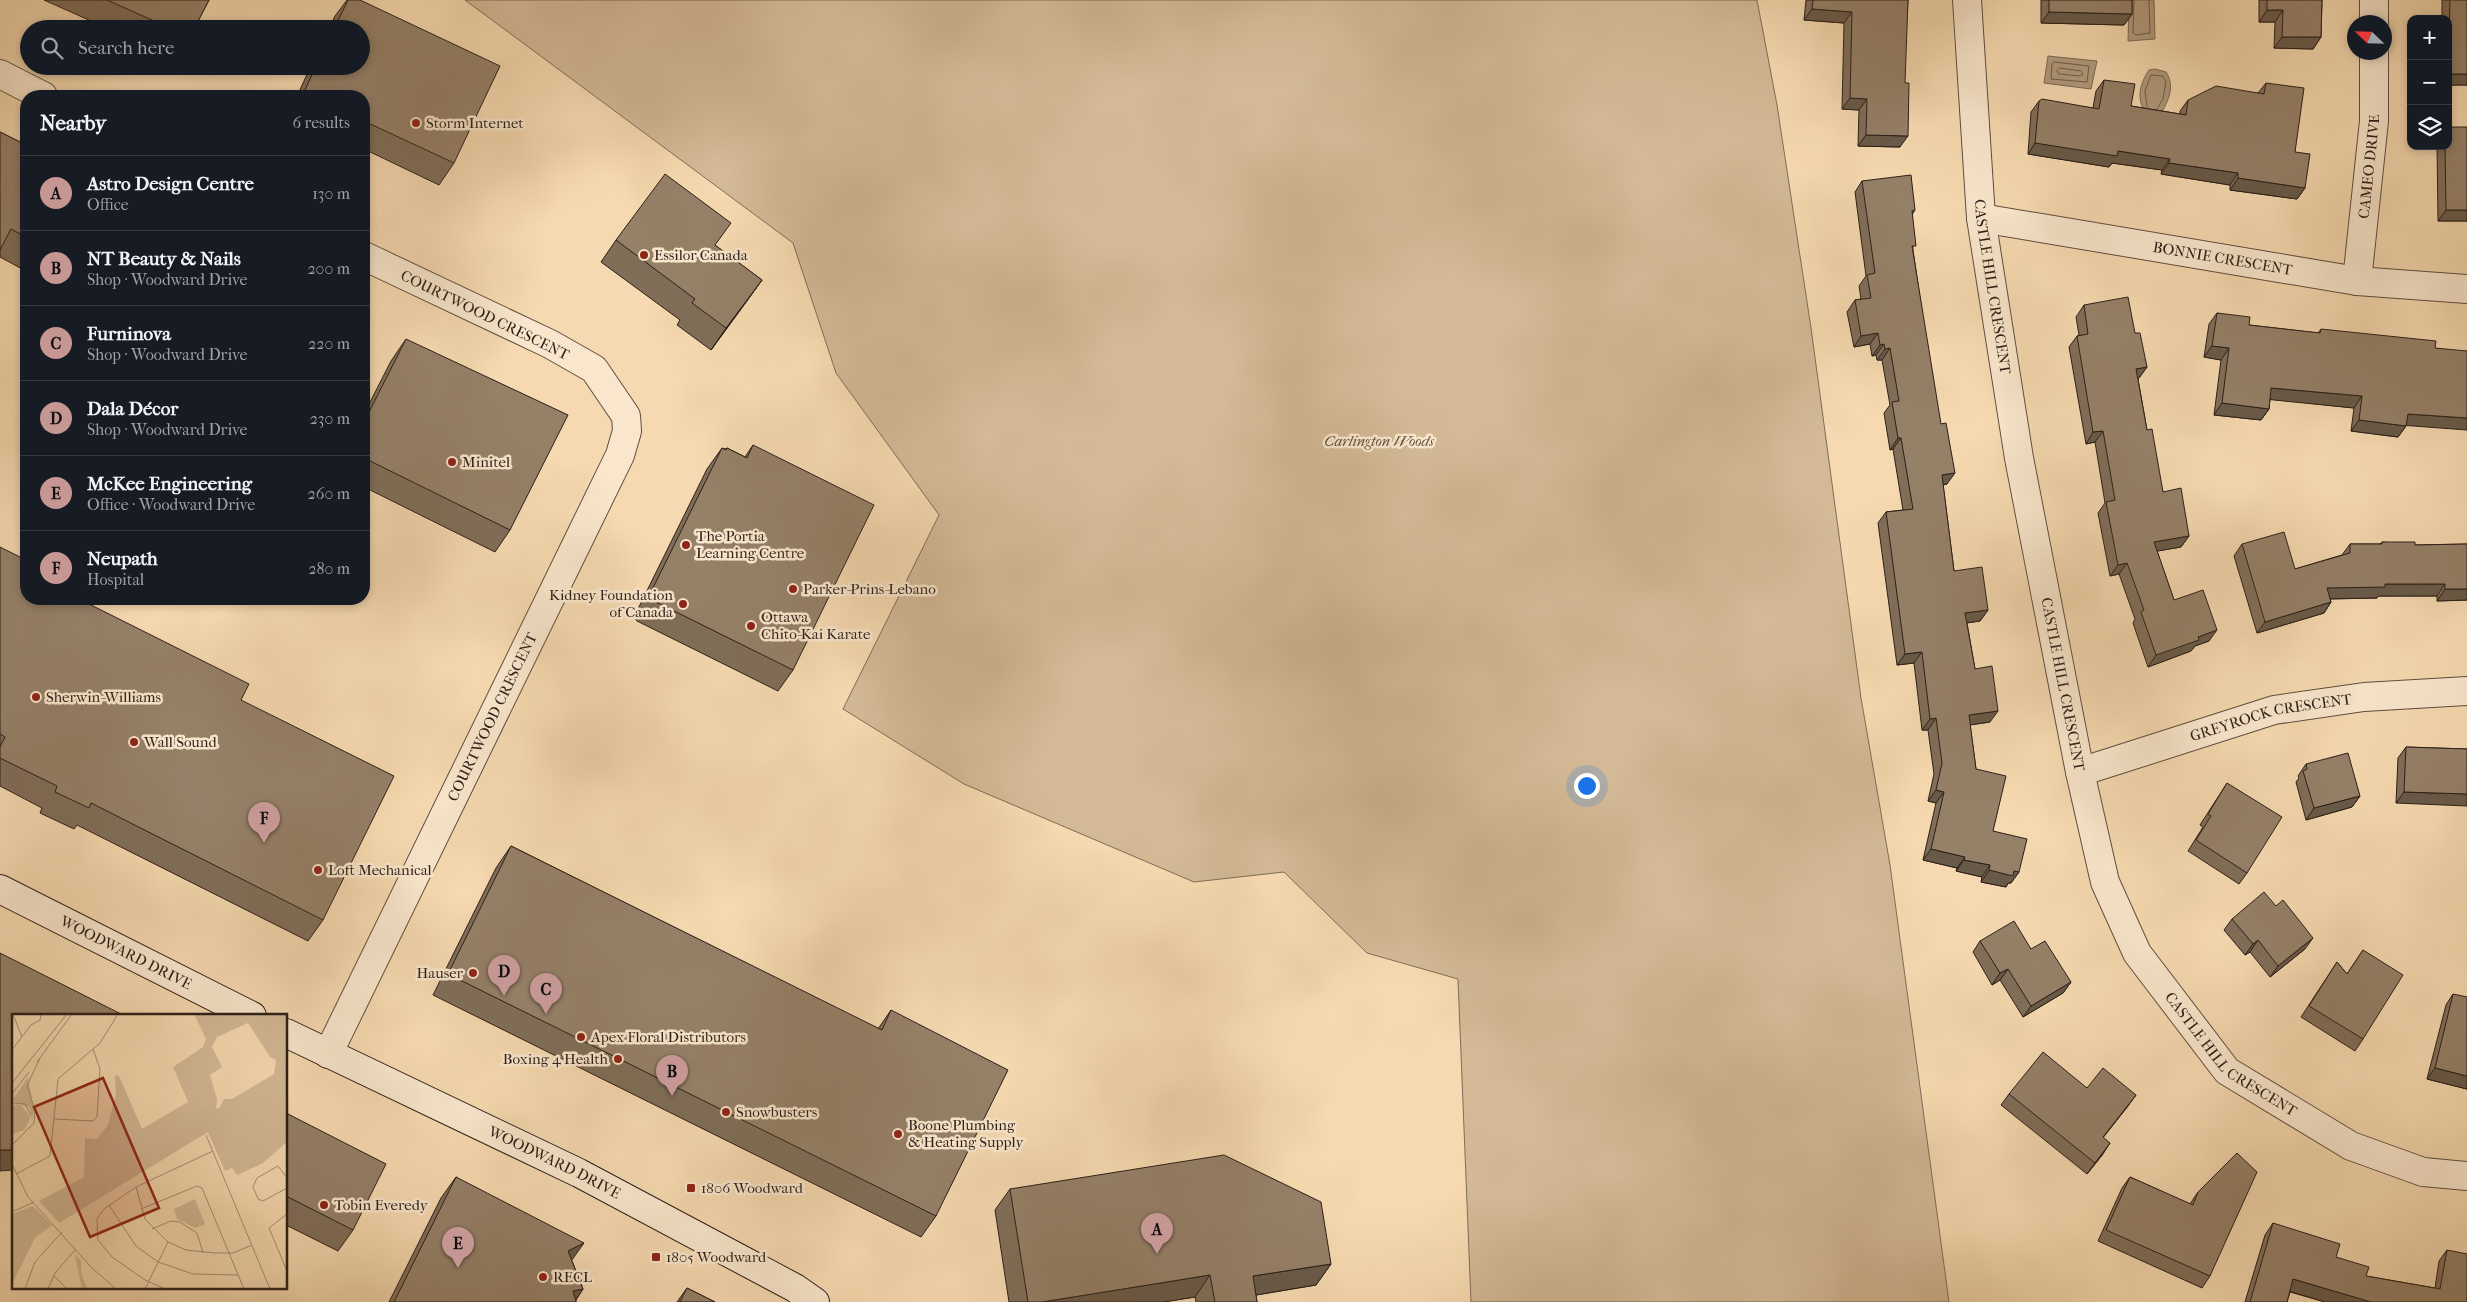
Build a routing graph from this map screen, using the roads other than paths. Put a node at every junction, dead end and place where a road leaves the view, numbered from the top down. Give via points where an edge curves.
1 (1967, 0) edge
2 (2374, 0) edge
3 (2374, 15) edge
4 (2374, 60) edge
5 (0, 74) edge
6 (32, 90) edge
7 (1980, 218) junction
8 (370, 259) edge
9 (2357, 281) junction
10 (2467, 289) edge
11 (2467, 691) edge
12 (2080, 772) junction
13 (0, 890) edge
14 (248, 1014) edge
15 (288, 1034) edge
16 (328, 1054) junction
17 (2467, 1176) edge
18 (815, 1302) edge

1 - 7 street, CASTLE HILL CRESCENT
2 - 3 street
4 - 9 street, CAMEO DRIVE via 2374,121
5 - 6 street
7 - 9 street, BONNIE CRESCENT
7 - 12 street, CASTLE HILL CRESCENT via 2019,458
8 - 16 street, COURTWOOD CRESCENT via 550,344 594,369 626,416 627,431 620,454
9 - 10 street, BONNIE CRESCENT
11 - 12 street, GREYROCK CRESCENT via 2364,697 2274,710
12 - 17 street, CASTLE HILL CRESCENT via 2105,882 2137,953 2227,1071 2351,1146 2423,1172
13 - 14 street, WOODWARD DRIVE
15 - 16 street, WOODWARD DRIVE
16 - 18 street, WOODWARD DRIVE via 579,1173 795,1288

